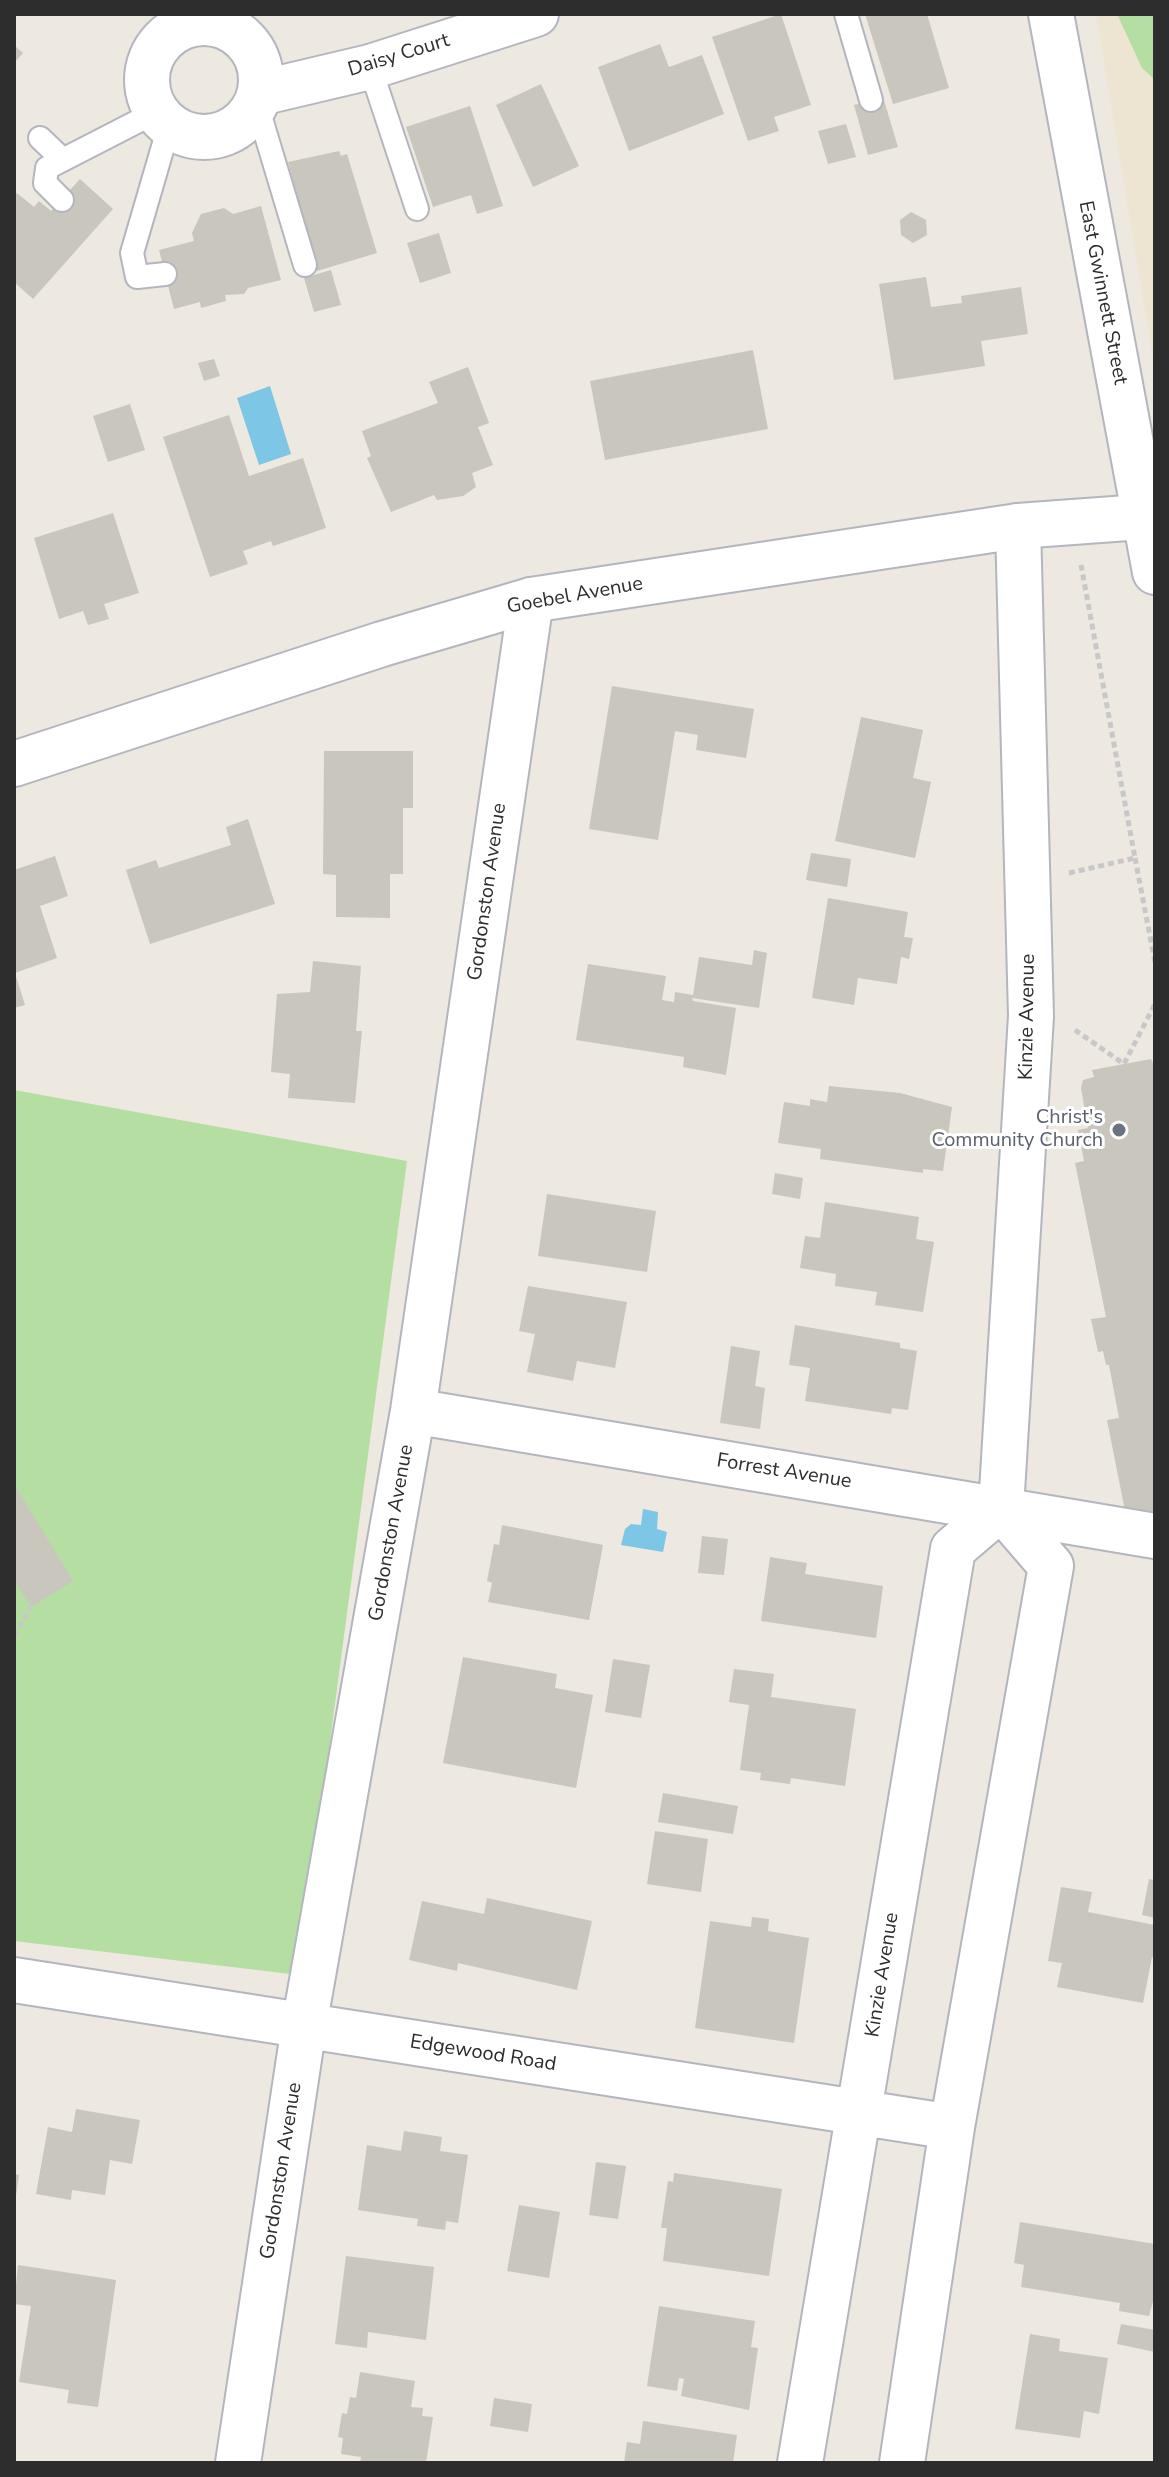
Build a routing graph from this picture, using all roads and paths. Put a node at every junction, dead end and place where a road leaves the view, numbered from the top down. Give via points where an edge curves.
1 (536, 14) edge
2 (846, 14) edge
3 (1051, 14) edge
4 (370, 67) junction
5 (258, 97) junction
6 (871, 100) dead end
7 (163, 119) junction
8 (40, 138) dead end
9 (62, 159) junction
10 (62, 200) dead end
11 (417, 209) dead end
12 (305, 265) dead end
13 (165, 274) dead end
14 (1150, 516) edge
15 (1018, 526) junction
16 (1081, 565) dead end
17 (1155, 572) edge
18 (531, 600) junction
19 (14, 764) edge
20 (1135, 858) junction
21 (1069, 873) dead end
22 (1155, 962) edge
23 (1155, 1004) edge
24 (1072, 1028) dead end
25 (413, 1411) junction
26 (1001, 1508) junction
27 (1155, 1536) edge
28 (31, 1607) dead end
29 (14, 1636) edge
30 (14, 1980) edge
31 (304, 2026) junction
32 (860, 2112) junction
33 (952, 2127) junction
34 (238, 2463) edge
35 (800, 2463) edge
36 (902, 2463) edge

1 - 4 street, Daisy Court
2 - 6 lane
3 - 14 street, East Gwinnett Street
4 - 5 street, Daisy Court
4 - 11 lane
5 - 7 street via 240,125 224,134 186,134
5 - 7 street via 261,74 246,41 232,30 195,24 176,29 151,57 148,94
5 - 12 lane
7 - 9 lane
7 - 13 lane via 132,253 137,277
8 - 9 lane
9 - 10 lane via 47,168 45,183
14 - 15 street, Goebel Avenue
14 - 17 street, East Gwinnett Street
15 - 18 street, Goebel Avenue
15 - 26 street, Kinzie Avenue via 1031,1016
16 - 20 path
18 - 19 street, Goebel Avenue
18 - 25 street, Gordonston Avenue
20 - 21 path
20 - 22 path
23 - 24 path via 1124,1064
25 - 26 street, Forrest Avenue
25 - 31 street, Gordonston Avenue
26 - 27 street, Forrest Avenue
26 - 32 street, Kinzie Avenue via 953,1549
26 - 33 street via 1051,1566
28 - 29 path
30 - 31 street, Edgewood Road
31 - 32 street, Edgewood Road
31 - 34 street, Gordonston Avenue
32 - 33 street, Edgewood Road
32 - 35 street, Kinzie Avenue
33 - 36 street

